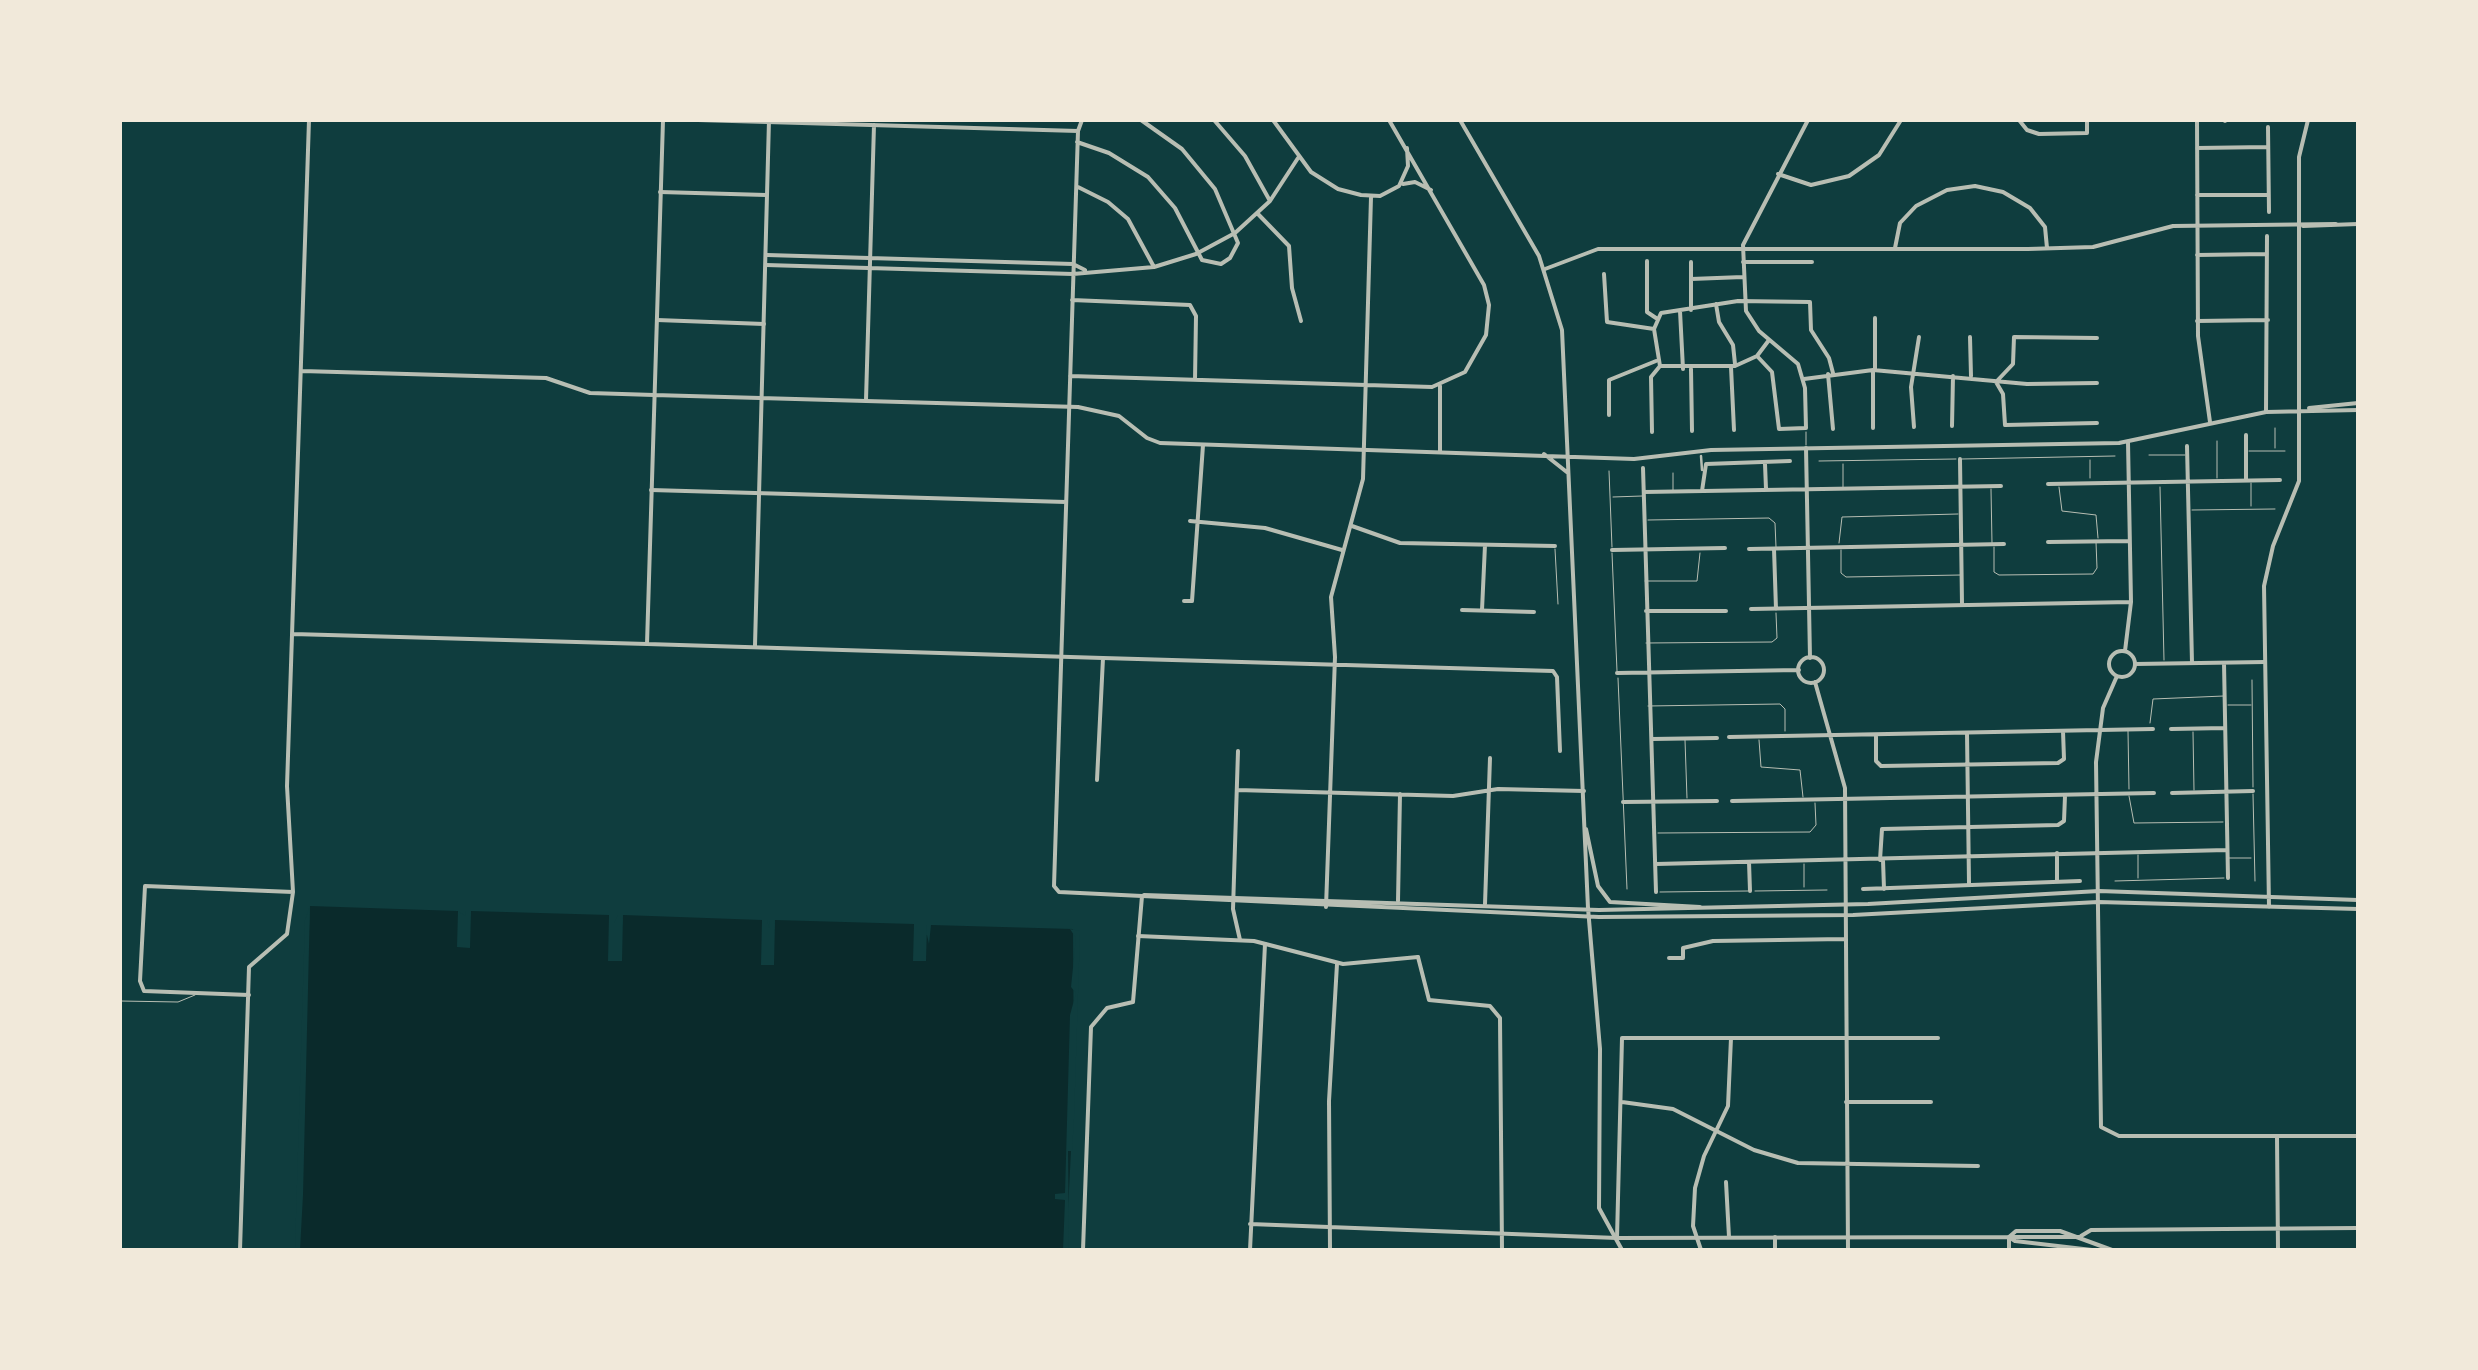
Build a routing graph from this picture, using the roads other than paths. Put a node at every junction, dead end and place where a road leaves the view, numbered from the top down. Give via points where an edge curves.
1 (310, 120) edge
2 (662, 120) edge
3 (698, 120) edge
4 (1082, 120) edge
5 (1141, 120) edge
6 (1214, 120) edge
7 (1273, 120) edge
8 (1389, 120) edge
9 (1460, 120) edge
10 (1808, 120) edge
11 (1901, 120) edge
12 (2019, 120) edge
13 (2087, 120) edge
14 (2197, 120) edge
15 (2308, 120) edge
16 (769, 121) edge
17 (874, 125) junction
18 (2268, 128) dead end
19 (1078, 132) junction
20 (1077, 142) junction
21 (1406, 143) junction
22 (2268, 147) junction
23 (2197, 148) junction
24 (1298, 158) junction
25 (1778, 174) junction
26 (1076, 186) junction
27 (1399, 186) junction
28 (1433, 191) junction
29 (660, 192) junction
30 (768, 195) junction
31 (2197, 195) junction
32 (2269, 195) junction
33 (1372, 197) junction
34 (1270, 201) junction
35 (2269, 212) dead end
36 (1258, 214) junction
37 (2300, 224) junction
38 (2358, 224) edge
39 (2197, 225) junction
40 (1236, 233) junction
41 (2268, 236) dead end
42 (2047, 248) junction
43 (1895, 250) junction
44 (1743, 251) junction
45 (1196, 254) junction
46 (2267, 254) junction
47 (766, 255) junction
48 (2197, 255) junction
49 (870, 258) junction
50 (943, 260) junction
51 (999, 262) junction
52 (1647, 262) dead end
53 (1691, 262) dead end
54 (1743, 262) junction
55 (1812, 262) dead end
56 (1073, 264) junction
57 (766, 265) junction
58 (1154, 267) junction
59 (870, 268) junction
60 (1544, 268) junction
61 (943, 270) junction
62 (1086, 270) junction
63 (998, 272) junction
64 (1073, 274) junction
65 (1604, 274) dead end
66 (1744, 277) junction
67 (1691, 279) junction
68 (1072, 300) junction
69 (1744, 302) junction
70 (1716, 304) junction
71 (1691, 310) junction
72 (1680, 311) junction
73 (1656, 318) junction
74 (1875, 318) dead end
75 (656, 320) junction
76 (2268, 320) junction
77 (1301, 321) dead end
78 (2197, 321) junction
79 (764, 324) junction
80 (1654, 329) junction
81 (1919, 337) dead end
82 (1970, 337) dead end
83 (2097, 338) dead end
84 (1770, 339) junction
85 (1757, 356) junction
86 (1658, 363) junction
87 (1733, 366) junction
88 (1690, 368) junction
89 (1683, 369) junction
90 (1874, 370) junction
91 (302, 371) junction
92 (1830, 374) junction
93 (1914, 374) junction
94 (1070, 376) junction
95 (1953, 376) junction
96 (1970, 376) junction
97 (1195, 380) junction
98 (1804, 380) junction
99 (1996, 382) junction
100 (2097, 382) dead end
101 (1366, 384) junction
102 (1440, 386) junction
103 (654, 395) junction
104 (762, 397) junction
105 (866, 400) junction
106 (1069, 406) junction
107 (2358, 406) edge
108 (2300, 410) junction
109 (2266, 412) junction
110 (1609, 415) dead end
111 (2210, 422) junction
112 (2098, 423) dead end
113 (1952, 426) dead end
114 (1914, 427) dead end
115 (1806, 428) junction
116 (1874, 428) dead end
117 (2275, 428) dead end
118 (1833, 429) dead end
119 (1734, 430) dead end
120 (1692, 431) dead end
121 (1652, 432) dead end
122 (2246, 433) dead end
123 (2217, 441) dead end
124 (2128, 442) junction
125 (2187, 444) dead end
126 (1203, 445) junction
127 (1806, 448) junction
128 (1364, 450) junction
129 (2275, 451) junction
130 (2285, 451) dead end
131 (1440, 452) junction
132 (2246, 452) junction
133 (1544, 454) junction
134 (1568, 454) junction
135 (2188, 455) junction
136 (1701, 456) dead end
137 (2090, 456) junction
138 (2114, 456) dead end
139 (2148, 456) dead end
140 (1960, 459) junction
141 (1790, 461) dead end
142 (1819, 461) dead end
143 (1843, 461) junction
144 (1765, 462) junction
145 (1644, 466) dead end
146 (1702, 470) junction
147 (1609, 471) dead end
148 (1569, 473) junction
149 (1672, 473) dead end
150 (2248, 480) junction
151 (2280, 480) dead end
152 (2188, 482) junction
153 (2217, 482) junction
154 (2128, 483) junction
155 (2160, 483) junction
156 (2048, 484) dead end
157 (2059, 484) junction
158 (2090, 484) junction
159 (1991, 486) junction
160 (2000, 486) dead end
161 (1961, 487) junction
162 (1843, 488) junction
163 (1806, 489) junction
164 (652, 490) junction
165 (1766, 490) junction
166 (1673, 492) junction
167 (1702, 492) junction
168 (759, 493) junction
169 (1644, 494) junction
170 (1610, 497) junction
171 (1066, 502) junction
172 (2252, 509) junction
173 (2275, 509) dead end
174 (2189, 510) junction
175 (1961, 514) junction
176 (1644, 520) junction
177 (1194, 521) junction
178 (1352, 526) junction
179 (2129, 541) junction
180 (2048, 542) dead end
181 (2097, 542) junction
182 (1962, 544) junction
183 (1993, 544) junction
184 (2004, 544) dead end
185 (1484, 545) junction
186 (1555, 546) joint
187 (1840, 547) junction
188 (1700, 548) junction
189 (1725, 548) dead end
190 (1775, 548) junction
191 (1808, 548) junction
192 (1750, 549) dead end
193 (1342, 550) junction
194 (1612, 550) junction
195 (1644, 550) junction
196 (1962, 576) junction
197 (1644, 580) junction
198 (1184, 601) dead end
199 (2131, 602) junction
200 (1558, 604) dead end
201 (1962, 606) junction
202 (1808, 608) junction
203 (1776, 609) junction
204 (1462, 610) dead end
205 (1482, 610) junction
206 (1751, 610) dead end
207 (1645, 611) junction
208 (1726, 611) dead end
209 (1534, 612) dead end
210 (293, 634) junction
211 (647, 644) junction
212 (1646, 644) junction
213 (755, 647) junction
214 (2125, 651) junction
215 (1061, 656) junction
216 (1102, 658) junction
217 (1810, 658) junction
218 (2224, 662) junction
219 (2267, 662) junction
220 (2192, 663) junction
221 (1334, 664) junction
222 (2135, 664) junction
223 (2164, 664) junction
224 (1799, 670) junction
225 (1647, 672) junction
226 (1618, 673) junction
227 (2116, 676) junction
228 (2252, 680) dead end
229 (1815, 682) junction
230 (2224, 696) junction
231 (2252, 705) junction
232 (1648, 706) junction
233 (2224, 706) junction
234 (2150, 723) joint
235 (2225, 728) junction
236 (2171, 729) dead end
237 (2193, 729) junction
238 (2098, 730) junction
239 (2128, 730) junction
240 (2062, 731) junction
241 (1967, 733) junction
242 (1876, 735) junction
243 (1832, 736) junction
244 (1729, 737) dead end
245 (1760, 737) junction
246 (1785, 737) junction
247 (1685, 738) junction
248 (1717, 738) dead end
249 (1652, 739) junction
250 (1238, 751) dead end
251 (1560, 751) dead end
252 (1490, 758) dead end
253 (1967, 765) junction
254 (1097, 780) dead end
255 (1237, 790) junction
256 (1488, 790) junction
257 (1584, 790) junction
258 (2253, 791) junction
259 (1330, 792) junction
260 (2172, 792) dead end
261 (2194, 792) junction
262 (2226, 792) junction
263 (2129, 793) junction
264 (2154, 793) dead end
265 (1400, 794) junction
266 (2065, 794) junction
267 (2098, 794) junction
268 (1968, 796) junction
269 (1845, 798) junction
270 (1815, 799) junction
271 (1803, 800) junction
272 (1655, 801) junction
273 (1687, 801) junction
274 (1717, 801) dead end
275 (1732, 801) dead end
276 (1623, 802) junction
277 (2226, 822) junction
278 (1585, 824) junction
279 (1968, 827) junction
280 (1655, 834) junction
281 (2227, 850) junction
282 (2057, 852) junction
283 (2099, 852) junction
284 (2138, 852) junction
285 (1969, 855) junction
286 (2227, 858) junction
287 (2255, 858) junction
288 (1881, 860) junction
289 (1804, 861) junction
290 (1846, 861) junction
291 (1749, 862) junction
292 (1656, 864) junction
293 (2228, 878) joint
294 (2138, 880) junction
295 (2080, 881) dead end
296 (2115, 881) dead end
297 (2255, 881) dead end
298 (2057, 882) junction
299 (1969, 885) junction
300 (1863, 889) dead end
301 (1884, 889) junction
302 (1627, 890) dead end
303 (1804, 890) junction
304 (1827, 890) dead end
305 (1750, 891) junction
306 (2099, 891) junction
307 (293, 892) junction
308 (1656, 892) joint
309 (1142, 896) junction
310 (2269, 896) junction
311 (1234, 898) junction
312 (2358, 900) edge
313 (1398, 902) junction
314 (2098, 902) junction
315 (1326, 904) junction
316 (1485, 904) junction
317 (1846, 904) junction
318 (1700, 907) junction
319 (2269, 907) junction
320 (1588, 908) junction
321 (2358, 909) edge
322 (1846, 915) junction
323 (1588, 916) junction
324 (1138, 936) junction
325 (1240, 940) junction
326 (1845, 940) junction
327 (1265, 944) junction
328 (1670, 958) dead end
329 (1337, 964) junction
330 (198, 994) junction
331 (249, 995) junction
332 (120, 1000) edge
333 (1845, 1037) junction
334 (1731, 1038) junction
335 (1938, 1038) dead end
336 (1622, 1102) junction
337 (1846, 1102) junction
338 (1931, 1102) dead end
339 (1717, 1130) junction
340 (2277, 1136) junction
341 (2358, 1136) edge
342 (1978, 1166) dead end
343 (1845, 1167) junction
344 (1726, 1182) dead end
345 (1250, 1224) junction
346 (1330, 1227) junction
347 (2358, 1228) edge
348 (2278, 1229) junction
349 (1502, 1235) junction
350 (2081, 1236) junction
351 (1697, 1237) junction
352 (1729, 1237) junction
353 (1775, 1237) junction
354 (2009, 1237) junction
355 (1617, 1238) junction
356 (1847, 1238) junction
357 (240, 1250) edge
358 (1083, 1250) edge
359 (1250, 1250) edge
360 (1330, 1250) edge
361 (1502, 1250) edge
362 (1622, 1250) edge
363 (1702, 1250) edge
364 (1775, 1250) edge
365 (1848, 1250) edge
366 (2010, 1250) edge
367 (2092, 1250) edge
368 (2112, 1250) edge
369 (2278, 1250) edge

1 - 91 street
2 - 29 street
3 - 16 street
4 - 19 street
5 - 40 street via 1200,169
6 - 34 street via 1245,156
7 - 24 street
8 - 21 street
9 - 60 street
10 - 25 street
11 - 25 street via 1879,155 1848,176 1811,185
12 - 13 street via 2038,134 2087,132
14 - 23 street
15 - 37 street via 2300,149
16 - 17 street
16 - 30 street
17 - 19 street
17 - 49 street
18 - 22 street
19 - 20 street
20 - 26 street
20 - 45 street via 1148,178 1174,208
21 - 27 street via 1408,166
21 - 28 street
22 - 23 street
22 - 32 street
23 - 31 street
24 - 33 street via 1328,184
24 - 34 street
25 - 44 street via 1747,230
26 - 56 street
26 - 58 street via 1128,219
27 - 28 street via 1415,182
27 - 33 street
28 - 102 street via 1487,294 1486,335 1465,372
29 - 30 street
29 - 75 street
30 - 47 street
31 - 32 street
31 - 39 street
32 - 35 street
33 - 101 street
34 - 36 street
36 - 40 street
36 - 77 street via 1289,246
37 - 38 street
37 - 39 street
37 - 108 street
39 - 42 street
39 - 48 street
40 - 45 street
40 - 45 street via 1236,252 1221,264
41 - 46 street
42 - 43 street
42 - 43 street via 2046,227 2030,208 1975,186 1947,190 1916,206 1900,223
43 - 44 street
44 - 54 street
44 - 60 street via 1591,249
45 - 58 street
46 - 48 street
46 - 76 street
47 - 49 street
47 - 57 street
48 - 78 street
49 - 50 street
49 - 59 street
50 - 51 street
50 - 61 street
51 - 56 street
51 - 63 street
52 - 73 street via 1647,312
53 - 67 street
54 - 55 street
54 - 66 street
56 - 62 street
56 - 64 street
57 - 59 street
57 - 79 street
58 - 62 street
59 - 61 street
59 - 105 street
60 - 134 street via 1564,343
61 - 63 street
62 - 64 street
63 - 64 street
64 - 68 street
65 - 80 street via 1607,322
66 - 67 street
66 - 69 street
67 - 71 street
68 - 94 street
68 - 97 street via 1190,305 1196,316
69 - 70 street
69 - 84 street via 1754,325
69 - 92 street via 1810,302 1811,330 1829,358
70 - 71 street
70 - 87 street via 1718,322 1733,345
71 - 72 street
72 - 73 street
72 - 89 street
73 - 80 street
74 - 90 street
75 - 79 street
75 - 103 street
76 - 78 street
76 - 109 street
78 - 111 street
79 - 104 street
80 - 86 street
81 - 93 street
82 - 96 street
83 - 99 street via 2014,337 2013,364
84 - 85 street
84 - 98 street via 1794,357
85 - 87 street
85 - 115 street via 1773,375 1779,429
86 - 89 street
86 - 110 street via 1608,380
86 - 121 street via 1651,377
87 - 88 street
87 - 119 street
88 - 89 street
88 - 120 street
90 - 92 street
90 - 93 street
90 - 116 street
91 - 103 street via 546,378 590,393
91 - 210 street
92 - 98 street
92 - 118 street
93 - 95 street
93 - 114 street
94 - 97 street
94 - 106 street
95 - 96 street
95 - 113 street
96 - 99 street
97 - 101 street
98 - 115 street
99 - 100 street
99 - 112 street via 2005,425
101 - 102 street
101 - 128 street
102 - 131 street
103 - 104 street
103 - 164 street
104 - 105 street
104 - 168 street
105 - 106 street
106 - 126 street via 1110,412 1155,443
106 - 171 street
107 - 108 street
108 - 109 street
108 - 219 street via 2299,480 2266,566
109 - 111 street
111 - 124 street
115 - 127 lane
117 - 129 lane
122 - 132 street
123 - 153 lane
124 - 127 street
124 - 154 street
125 - 135 street
126 - 128 street
126 - 177 street
127 - 134 street via 1634,459
127 - 163 street
128 - 131 street
128 - 178 street
129 - 130 lane
129 - 132 lane
131 - 133 street
132 - 150 street
133 - 134 street
133 - 148 street
134 - 148 street
135 - 139 lane
135 - 152 street
136 - 146 street
137 - 138 lane
137 - 140 lane
137 - 158 lane
140 - 143 lane
140 - 161 street
141 - 144 street
142 - 143 lane
143 - 162 lane
144 - 146 street via 1706,464
144 - 165 street
145 - 169 street
146 - 167 street
147 - 170 lane
148 - 257 street
149 - 166 lane
150 - 151 street
150 - 153 street
150 - 172 lane
152 - 153 street
152 - 155 street
152 - 174 street
154 - 155 street
154 - 158 street
154 - 179 street
155 - 223 lane
156 - 157 street
157 - 158 street
157 - 181 lane via 2061,510 2096,515
159 - 160 street
159 - 161 street
159 - 183 lane
161 - 162 street
161 - 175 street
162 - 163 street
163 - 165 street
163 - 191 street
164 - 168 street
164 - 211 street
165 - 167 street
166 - 167 street
166 - 169 street
168 - 171 street
168 - 213 street
169 - 170 lane
169 - 176 street
170 - 194 lane
171 - 215 street
172 - 173 lane
172 - 174 lane
174 - 220 street
175 - 182 street
175 - 187 lane via 1842,517
176 - 190 lane via 1769,518 1776,525
176 - 195 street
177 - 193 street via 1265,528
177 - 198 street via 1192,602
178 - 185 street via 1393,542
178 - 193 street
179 - 181 street
179 - 199 street
180 - 181 street
181 - 183 lane via 2093,574 1999,576
182 - 183 street
182 - 187 street
182 - 196 street
183 - 184 street
185 - 186 street
185 - 205 street
186 - 200 lane
187 - 191 street
187 - 196 lane via 1846,577
188 - 189 street
188 - 195 street
188 - 197 lane via 1697,580
190 - 191 street
190 - 192 street
190 - 203 street
191 - 202 street
193 - 221 street via 1331,597
194 - 195 street
194 - 226 lane
195 - 197 street
196 - 201 street
197 - 207 street
199 - 201 street
199 - 214 street
201 - 202 street
202 - 203 street
202 - 217 street
203 - 206 street
203 - 212 lane via 1772,642
204 - 205 street
205 - 209 street
207 - 208 street
207 - 212 street
210 - 211 street
210 - 307 street via 287,786
211 - 213 street
212 - 225 street
213 - 215 street
214 - 222 street
214 - 227 street via 2110,661
215 - 216 street
215 - 309 street via 1054,877 1060,892
216 - 221 street
216 - 254 street
217 - 224 street
217 - 229 street via 1824,666
218 - 219 street
218 - 220 street
218 - 230 street
219 - 310 street
220 - 223 street
221 - 251 street via 1556,672
221 - 259 street
222 - 223 street
222 - 227 street via 2130,674
224 - 225 street
224 - 229 street
225 - 226 street
225 - 232 street
226 - 276 lane
227 - 238 street
228 - 231 lane
229 - 243 street
230 - 233 street
230 - 234 lane via 2153,699
231 - 233 lane
231 - 258 lane
232 - 246 lane via 1780,704
232 - 249 street
233 - 235 street
234 - 239 street via 2150,730
235 - 237 street
235 - 262 street
236 - 237 street
237 - 261 lane
238 - 239 street
238 - 240 street
238 - 267 street
239 - 263 lane
240 - 241 street
240 - 253 street via 2060,763
241 - 242 street
241 - 253 street
242 - 243 street
242 - 253 street via 1878,766
243 - 246 street
243 - 269 street
244 - 245 street
245 - 246 street
245 - 271 lane via 1761,767 1800,770
247 - 248 street
247 - 249 street
247 - 273 lane
249 - 272 street
250 - 255 street
252 - 256 street
253 - 268 street
255 - 259 street
255 - 311 street
256 - 257 street
256 - 265 street
256 - 316 street
257 - 278 street
258 - 262 street
258 - 287 lane
259 - 265 street
259 - 315 street
260 - 261 street
261 - 262 street
262 - 277 street
263 - 264 street
263 - 267 street
263 - 277 lane via 2134,823
265 - 313 street
266 - 267 street
266 - 268 street
266 - 279 street via 2058,825
267 - 283 street
268 - 269 street
268 - 279 street
269 - 270 street
269 - 290 street
270 - 271 street
270 - 280 lane via 1810,832
271 - 275 street
272 - 273 street
272 - 276 street
272 - 280 street
273 - 274 street
276 - 302 lane
277 - 281 street
278 - 318 street via 1598,886 1610,902
278 - 320 street
279 - 285 street
279 - 288 street via 1882,829
280 - 292 street
281 - 284 street
281 - 286 street
282 - 283 street
282 - 285 street
282 - 298 street
283 - 284 street
283 - 306 street
284 - 294 lane
285 - 288 street
285 - 299 street
286 - 287 lane
286 - 293 street
287 - 297 lane
288 - 290 street
288 - 301 street
289 - 290 street
289 - 291 street
289 - 303 lane
290 - 317 street
291 - 292 street
291 - 305 street
292 - 308 street
293 - 294 lane
294 - 296 lane
295 - 298 street
298 - 299 street
299 - 301 street
300 - 301 street
303 - 304 lane
303 - 305 lane
305 - 308 lane
306 - 310 street
306 - 314 street
306 - 317 street
307 - 330 street via 145,886 141,987 149,994
307 - 331 street via 287,934 248,967
309 - 311 street
309 - 324 street
310 - 312 street
310 - 319 street
311 - 315 street
311 - 325 street
313 - 315 street
313 - 316 street
314 - 319 street
314 - 322 street
314 - 340 street via 2105,1133
315 - 323 street
316 - 320 street
317 - 318 street
317 - 322 street
318 - 320 street
319 - 321 street
320 - 323 street
322 - 323 street
322 - 326 street
323 - 355 street via 1600,1049 1599,1208
324 - 325 street
324 - 358 street via 1133,1002 1107,1008 1091,1027
325 - 327 street
326 - 328 street via 1712,942
326 - 333 street
327 - 329 street
327 - 345 street
329 - 346 street
329 - 349 street via 1418,957 1429,1000 1486,1006 1500,1018
330 - 331 street
330 - 332 lane via 178,1002
331 - 357 street
333 - 334 street
333 - 335 street
333 - 337 street
334 - 336 street via 1622,1038
334 - 339 street via 1730,1096
336 - 339 street via 1673,1109
336 - 355 street
337 - 338 street
337 - 343 street
339 - 343 street via 1776,1158
339 - 351 street via 1697,1180
340 - 341 street
340 - 348 street
342 - 343 street
343 - 356 street
344 - 352 street
345 - 346 street
345 - 359 street
346 - 349 street
346 - 360 street
347 - 348 street
348 - 350 street via 2091,1230
348 - 369 street
349 - 355 street
349 - 361 street
350 - 354 street
350 - 368 street
351 - 352 street
351 - 355 street
351 - 363 street
352 - 353 street
353 - 356 street
353 - 364 street
354 - 356 street
354 - 366 street
354 - 367 street
355 - 362 street
356 - 365 street

